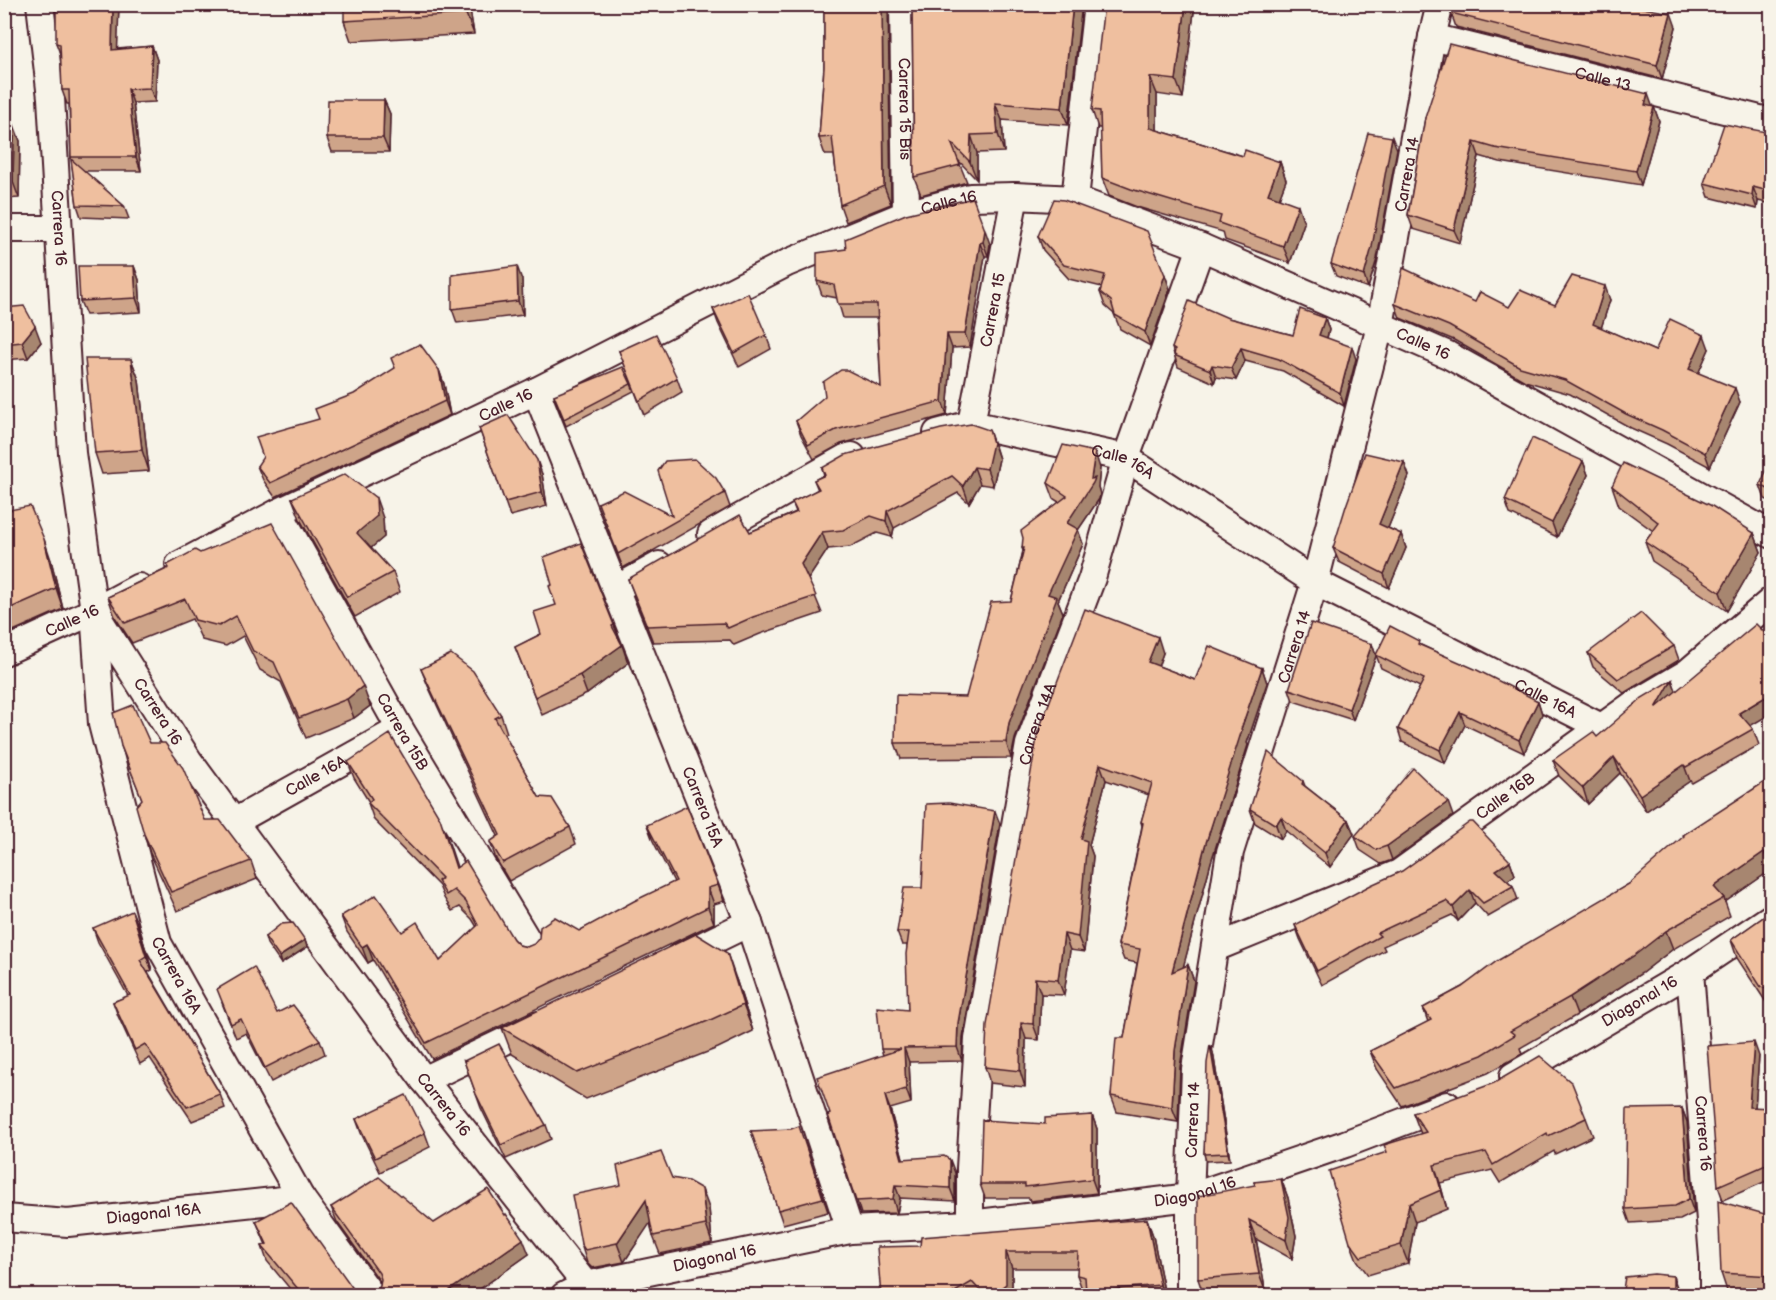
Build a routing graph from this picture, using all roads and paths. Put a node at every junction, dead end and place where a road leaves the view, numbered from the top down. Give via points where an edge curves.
1 (40, 4) edge
2 (903, 4) edge
3 (1097, 4) edge
4 (1440, 4) edge
5 (1432, 37) junction
6 (1772, 123) edge
7 (1015, 196) junction
8 (1075, 199) junction
9 (906, 214) junction
10 (4, 229) edge
11 (57, 229) junction
12 (1201, 247) junction
13 (1380, 326) junction
14 (536, 390) junction
15 (971, 424) junction
16 (914, 439) edge
17 (879, 448) edge
18 (1126, 458) junction
19 (279, 512) junction
20 (1772, 535) edge
21 (1315, 582) junction
22 (616, 589) junction
23 (1772, 600) edge
24 (94, 611) junction
25 (4, 652) edge
26 (1603, 728) junction
27 (400, 729) junction
28 (234, 822) junction
29 (1772, 917) edge
30 (749, 923) junction
31 (532, 948) edge
32 (1215, 948) junction
33 (655, 969) edge
34 (1690, 972) junction
35 (561, 1014) edge
36 (424, 1080) junction
37 (1190, 1197) junction
38 (301, 1198) junction
39 (4, 1218) edge
40 (970, 1224) junction
41 (850, 1230) junction
42 (581, 1292) edge
43 (372, 1296) edge
44 (1190, 1296) edge
45 (1713, 1296) edge

1 - 11 street, Carrera 16 via 51,98
2 - 9 street, Carrera 15 Bis
3 - 8 street
4 - 5 street, Carrera 14
5 - 6 street, Calle 13
5 - 13 street, Carrera 14
7 - 8 street, Calle 16
7 - 9 street, Calle 16 via 970,197
7 - 15 street, Carrera 15
8 - 12 street, Calle 16
9 - 14 street, Calle 16 via 787,263
10 - 11 street
11 - 24 street, Carrera 16 via 72,453
12 - 13 street, Calle 16
12 - 18 street, Carrera 14A
13 - 20 street, Calle 16 via 1448,355
13 - 21 street, Carrera 14
14 - 19 street, Calle 16
14 - 22 street, Carrera 15A
15 - 16 street, Calle 16A
15 - 18 street, Calle 16A
17 - 22 street via 845,458
18 - 21 street, Calle 16A
18 - 40 street, Carrera 14A via 1092,578 1029,744 978,1039
19 - 24 street, Calle 16
19 - 27 street, Carrera 15B
21 - 26 street, Calle 16A
21 - 32 street, Carrera 14 via 1230,852
22 - 30 street, Carrera 15A
23 - 26 street, Calle 16B via 1686,673
24 - 25 street, Calle 16
24 - 28 street, Carrera 16 via 189,761
24 - 38 street, Carrera 16A via 102,724 158,943
26 - 32 street, Calle 16B via 1399,873
27 - 28 street, Calle 16A
27 - 31 street, Carrera 15B
28 - 36 street, Carrera 16
29 - 34 street, Diagonal 16
30 - 33 street
30 - 41 street, Carrera 15A
32 - 37 street, Carrera 14 via 1195,1069
34 - 37 street, Diagonal 16 via 1484,1091
34 - 45 street, Carrera 16
35 - 36 street
36 - 42 street, Carrera 16
37 - 40 street, Diagonal 16
37 - 44 street, Carrera 14
38 - 39 street, Diagonal 16A via 68,1223
38 - 43 street, Carrera 16A
40 - 41 street, Diagonal 16
41 - 42 street, Diagonal 16

